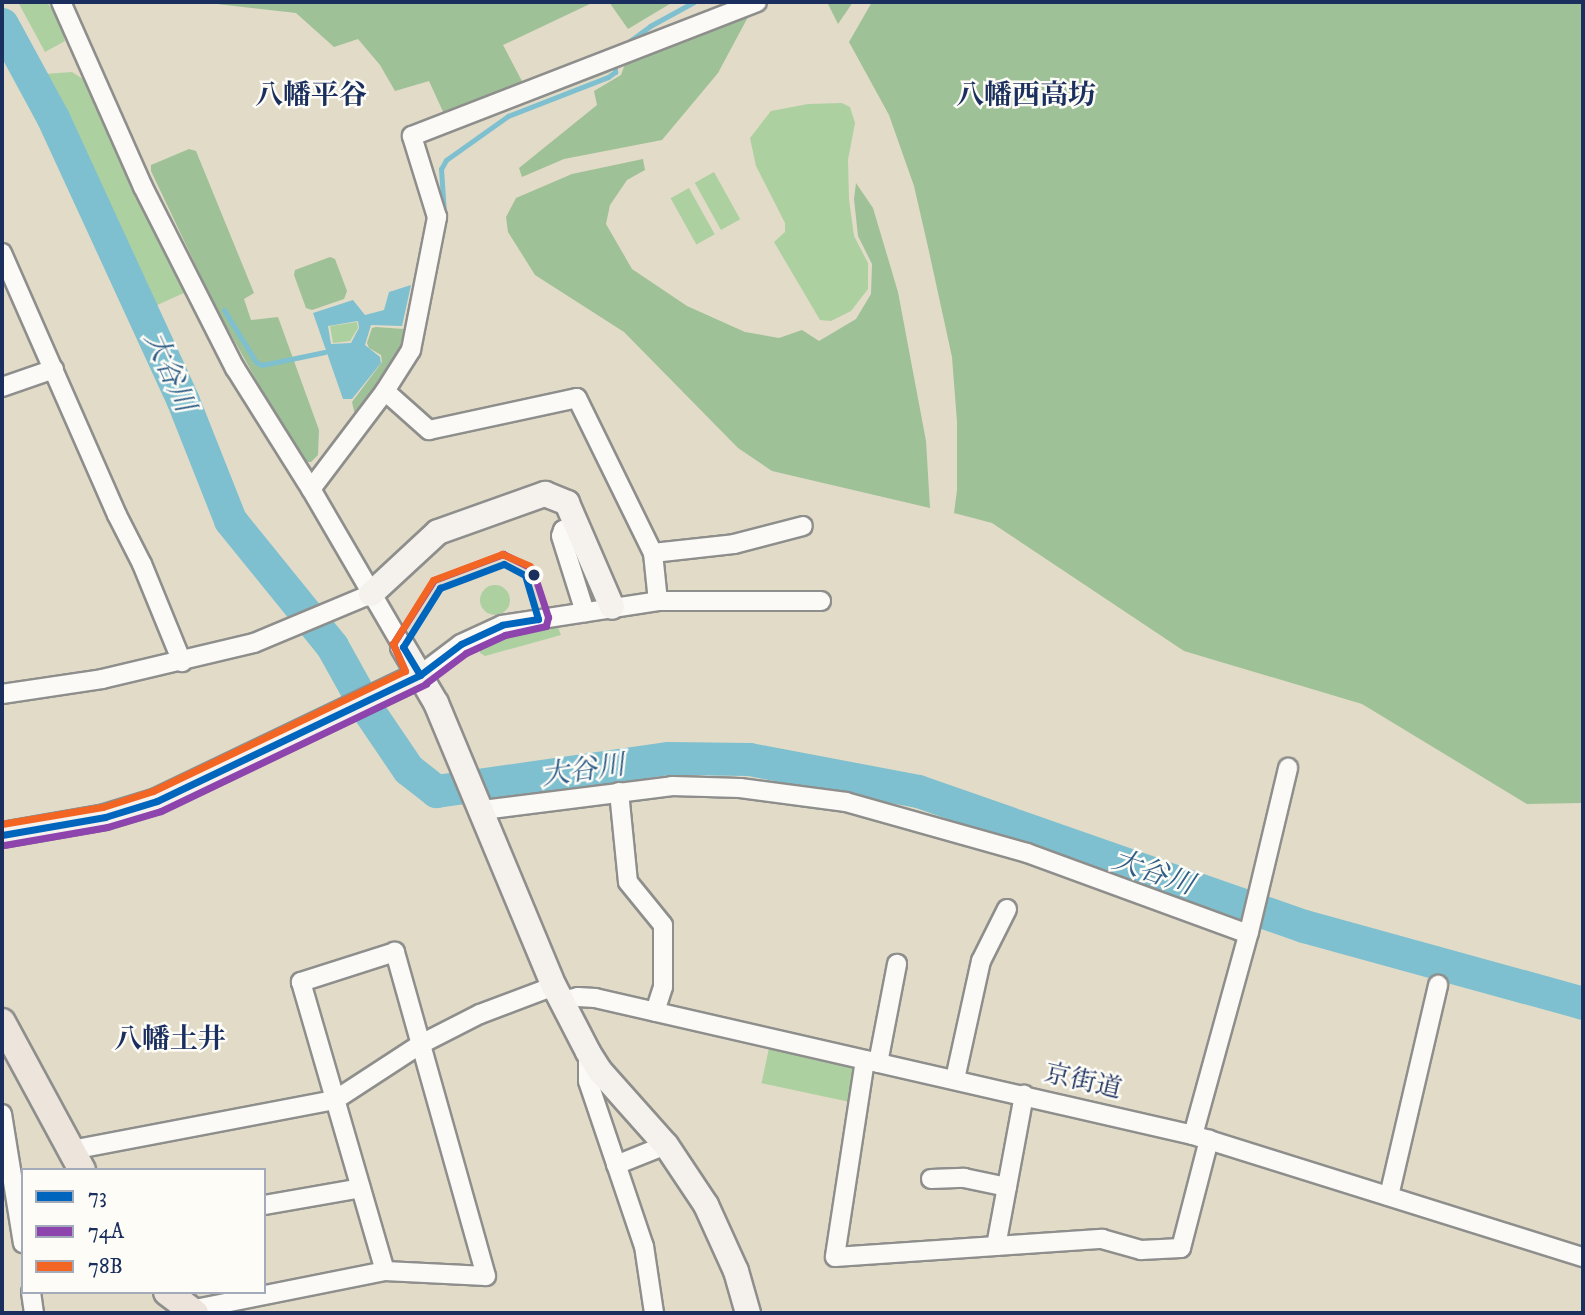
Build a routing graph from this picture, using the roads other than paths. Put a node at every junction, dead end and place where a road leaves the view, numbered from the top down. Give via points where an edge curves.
1 (61, 2) edge
2 (757, 2) edge
3 (2, 253) edge
4 (54, 369) junction
5 (2, 387) edge
6 (386, 391) junction
7 (311, 489) junction
8 (578, 524) junction
9 (803, 526) dead end
10 (653, 553) junction
11 (371, 594) junction
12 (658, 601) junction
13 (821, 601) dead end
14 (612, 607) junction
15 (585, 612) junction
16 (403, 647) joint
17 (181, 662) junction
18 (420, 675) junction
19 (2, 694) edge
20 (1288, 768) dead end
21 (619, 792) junction
22 (482, 807) junction
23 (2, 835) edge
24 (1007, 909) dead end
25 (1249, 933) junction
26 (897, 964) dead end
27 (1438, 985) dead end
28 (558, 993) junction
29 (655, 1012) junction
30 (5, 1039) edge
31 (421, 1044) junction
32 (588, 1052) junction
33 (872, 1062) junction
34 (955, 1079) junction
35 (1024, 1095) junction
36 (335, 1100) junction
37 (2, 1114) edge
38 (1201, 1137) junction
39 (666, 1145) junction
40 (77, 1160) edge
41 (616, 1164) junction
42 (931, 1179) dead end
43 (1007, 1187) junction
44 (361, 1188) junction
45 (1389, 1196) junction
46 (266, 1205) edge
47 (21, 1231) edge
48 (996, 1246) junction
49 (1583, 1257) edge
50 (385, 1271) junction
51 (31, 1294) edge
52 (170, 1294) edge
53 (193, 1311) edge
54 (34, 1313) edge
55 (654, 1313) edge
56 (748, 1313) edge

1 - 7 street via 143,187 235,368
2 - 6 street via 412,136 437,217 411,350
3 - 4 street
4 - 5 street
4 - 17 street
6 - 7 street
6 - 10 street via 429,430 577,398
7 - 11 street
8 - 11 street via 567,503 545,494 438,531
8 - 14 street
8 - 15 street via 561,536
9 - 10 street via 734,544
10 - 12 street
11 - 16 street
11 - 17 street via 275,634
12 - 13 street
12 - 14 street
14 - 15 street
15 - 18 street via 502,625 461,644
16 - 18 street
17 - 19 street
18 - 22 street
18 - 23 street via 157,801 105,817
20 - 25 street
21 - 22 street
21 - 25 street via 672,786 740,788 846,802 1027,853
21 - 29 street via 628,882 663,925 663,988
22 - 28 street
24 - 34 street via 981,961
25 - 38 street
26 - 33 street
27 - 45 street
28 - 29 street, 京街道
28 - 31 street, 京街道 via 480,1014
28 - 32 street
29 - 33 street, 京街道
30 - 40 main road
31 - 36 street, 京街道
31 - 36 street via 395,952 301,982
31 - 50 street via 486,1276
32 - 39 street
32 - 41 street via 588,1081
33 - 34 street, 京街道
33 - 48 street via 835,1257
34 - 35 street, 京街道
35 - 38 street, 京街道
35 - 43 street
36 - 40 street
36 - 44 street
37 - 47 street
38 - 45 street, 京街道
38 - 48 street via 1181,1248 1141,1250 1102,1240
39 - 41 street
39 - 56 street via 722,1237
41 - 55 street via 644,1246
42 - 43 street via 964,1178
43 - 48 street
44 - 46 street
44 - 50 street
45 - 49 street, 京街道
50 - 53 street
51 - 54 street
52 - 53 main road

